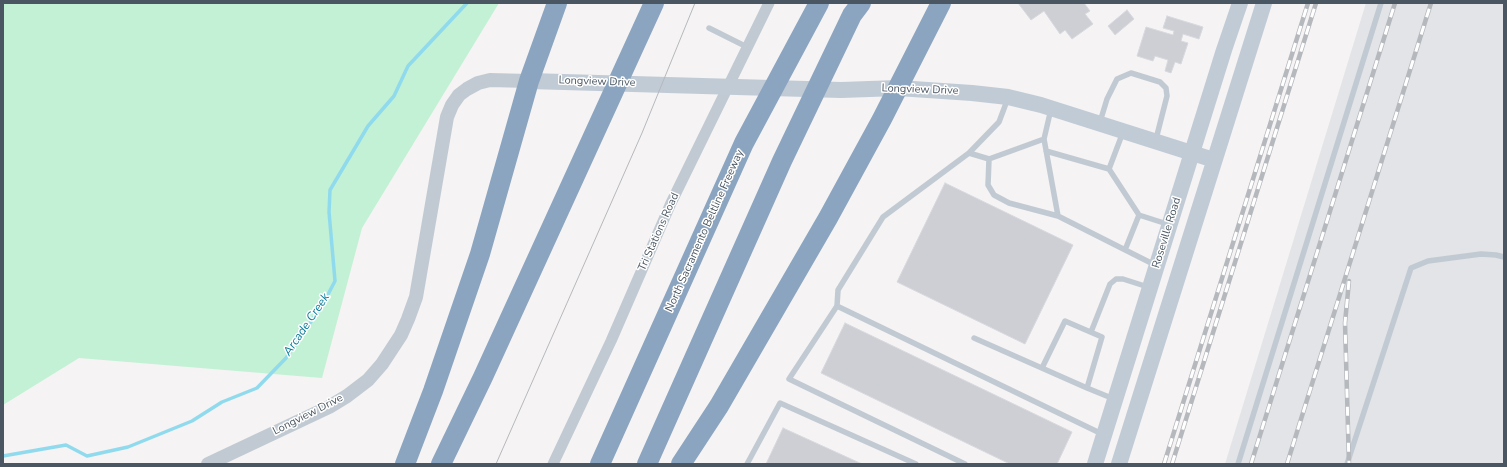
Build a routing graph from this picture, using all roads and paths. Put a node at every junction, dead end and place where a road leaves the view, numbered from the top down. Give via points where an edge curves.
1 (557, 3) edge
2 (769, 3) edge
3 (820, 3) edge
4 (861, 3) edge
5 (941, 3) edge
6 (1240, 3) edge
7 (1264, 3) edge
8 (1381, 3) edge
9 (650, 8) edge
10 (708, 28) dead end
11 (747, 47) junction
12 (529, 81) junction
13 (898, 88) junction
14 (1008, 97) junction
15 (1051, 108) junction
16 (1099, 124) junction
17 (1123, 131) junction
18 (1044, 139) junction
19 (1156, 142) junction
20 (1046, 151) junction
21 (969, 153) junction
22 (1192, 153) junction
23 (988, 159) junction
24 (1214, 160) junction
25 (1109, 169) junction
26 (1140, 215) junction
27 (1058, 216) junction
28 (1170, 225) junction
29 (1125, 250) junction
30 (1504, 257) edge
31 (1157, 266) junction
32 (1150, 288) junction
33 (837, 306) junction
34 (1091, 332) junction
35 (974, 338) dead end
36 (1042, 368) junction
37 (1087, 388) junction
38 (1115, 399) junction
39 (1104, 435) junction
40 (208, 464) edge
41 (405, 464) edge
42 (441, 464) edge
43 (553, 464) edge
44 (600, 464) edge
45 (647, 464) edge
46 (681, 464) edge
47 (747, 464) edge
48 (916, 464) edge
49 (965, 464) edge
50 (1095, 464) edge
51 (1119, 464) edge
52 (1238, 464) edge
53 (1347, 464) edge

1 - 12 highway
2 - 11 street, Tri Stations Road
3 - 44 highway, North Sacramento Beltline Freeway via 744,143
4 - 45 highway via 852,15 782,161
5 - 13 highway
6 - 22 main road, Roseville Road
7 - 24 main road, Roseville Road
8 - 52 lane
9 - 42 highway
10 - 11 lane
11 - 43 street, Tri Stations Road via 671,203
12 - 13 main road, Longview Drive via 841,90
12 - 40 street, Longview Drive via 490,80 478,83 459,95 452,105 447,117 416,297 401,335 382,364 368,380 329,407
12 - 41 highway via 480,254
13 - 14 main road, Longview Drive via 972,92
13 - 46 highway via 820,231 719,406
14 - 15 main road, Longview Drive
14 - 21 lane via 999,122
15 - 16 main road, Longview Drive
15 - 18 lane
16 - 17 main road, Longview Drive
16 - 19 lane via 1117,79 1131,73 1160,82 1166,88 1168,96
17 - 19 main road, Longview Drive
17 - 25 lane
18 - 20 lane
18 - 23 lane
19 - 22 main road, Longview Drive
20 - 25 lane
20 - 27 lane
21 - 23 lane
21 - 33 lane via 883,217 838,290
22 - 24 main road, Longview Drive
22 - 28 main road, Roseville Road
23 - 27 lane via 988,185 994,195 1009,203
24 - 51 main road, Roseville Road
25 - 26 lane
26 - 28 lane
26 - 29 lane
27 - 29 lane
28 - 31 main road, Roseville Road
29 - 31 lane
30 - 53 lane via 1481,254 1428,261 1411,268
31 - 32 main road, Roseville Road
32 - 34 lane via 1116,279 1110,284
32 - 38 main road, Roseville Road
33 - 39 lane
33 - 49 lane via 789,379
34 - 36 lane via 1065,321
34 - 37 lane via 1102,337
35 - 36 lane
36 - 37 lane
37 - 38 lane
38 - 39 main road, Roseville Road
39 - 50 main road, Roseville Road
47 - 48 lane via 780,403

